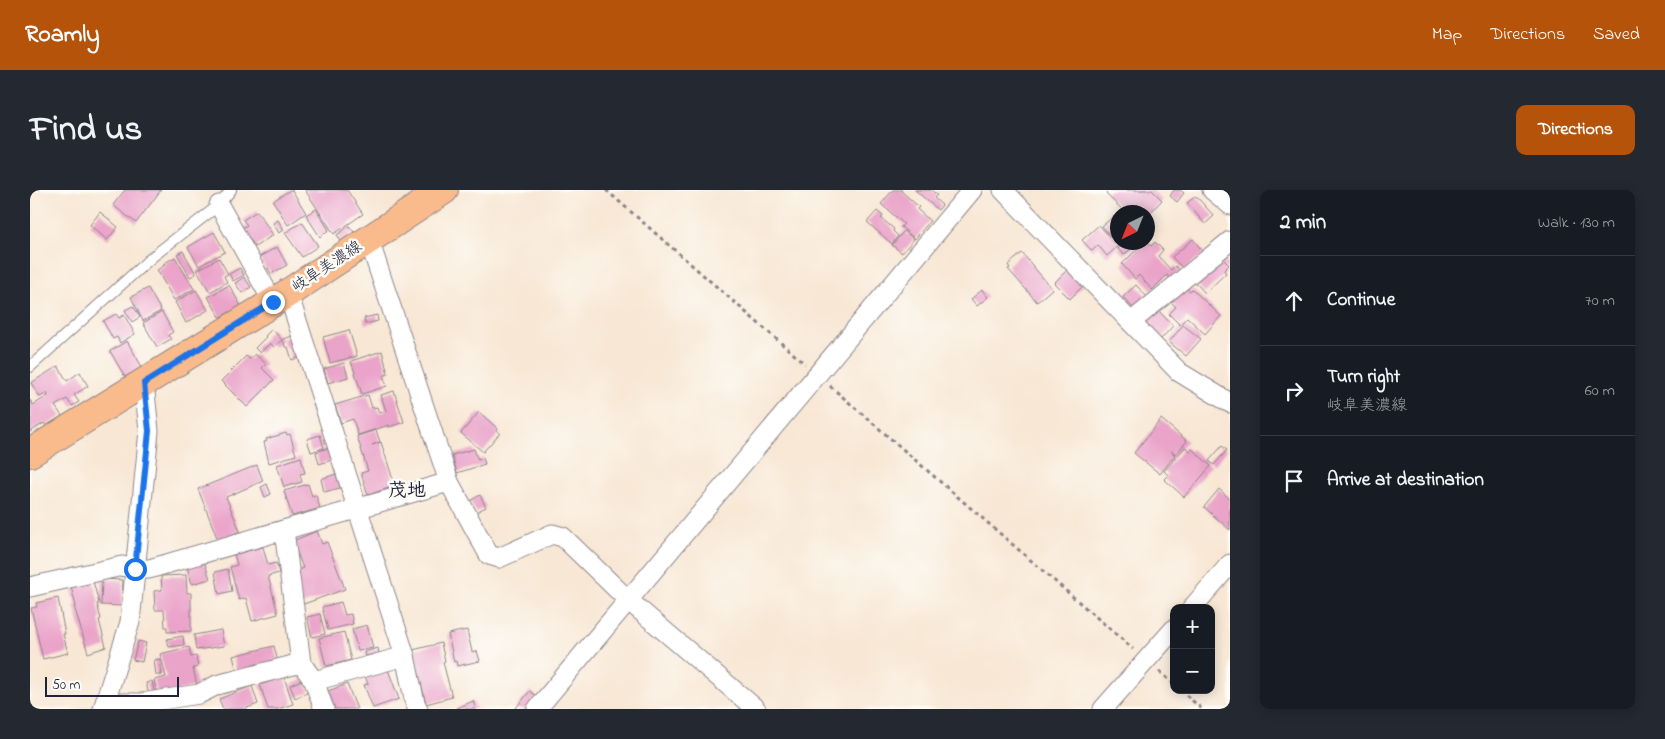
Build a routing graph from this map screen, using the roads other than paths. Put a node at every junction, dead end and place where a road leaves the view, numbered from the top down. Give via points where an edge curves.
1 (231, 190) edge
2 (444, 190) edge
3 (972, 190) edge
4 (1003, 190) edge
5 (1212, 190) edge
6 (219, 205) junction
7 (1230, 205) edge
8 (369, 240) junction
9 (1230, 241) edge
10 (280, 298) junction
11 (1131, 322) junction
12 (30, 367) edge
13 (144, 383) junction
14 (1230, 403) edge
15 (30, 453) edge
16 (449, 482) junction
17 (358, 509) junction
18 (284, 530) junction
19 (1230, 564) edge
20 (135, 569) junction
21 (30, 587) edge
22 (628, 600) junction
23 (1195, 604) edge
24 (1170, 633) edge
25 (405, 656) junction
26 (301, 663) junction
27 (314, 681) junction
28 (199, 702) edge
29 (104, 706) edge
30 (324, 709) edge
31 (418, 709) edge
32 (537, 709) edge
33 (756, 709) edge
34 (1103, 709) edge

1 - 6 lane
2 - 8 main road, 岐阜美濃線
3 - 22 street
4 - 11 street
5 - 7 street
6 - 10 street
6 - 12 lane via 152,257
8 - 10 main road, 岐阜美濃線
8 - 16 street
9 - 11 street
10 - 13 main road, 岐阜美濃線
10 - 17 street
11 - 14 street via 1180,372
13 - 15 main road, 岐阜美濃線
13 - 20 street via 149,431
16 - 17 street
16 - 22 street via 489,555 499,558 552,534 563,538
17 - 18 street
17 - 25 street
18 - 20 street via 149,569
18 - 26 street
19 - 23 street
20 - 21 street via 122,566
20 - 29 street via 130,622
22 - 32 street
22 - 33 street
24 - 34 street
25 - 27 street
25 - 31 street
26 - 27 street
26 - 28 street via 217,685
27 - 30 street
28 - 29 street

